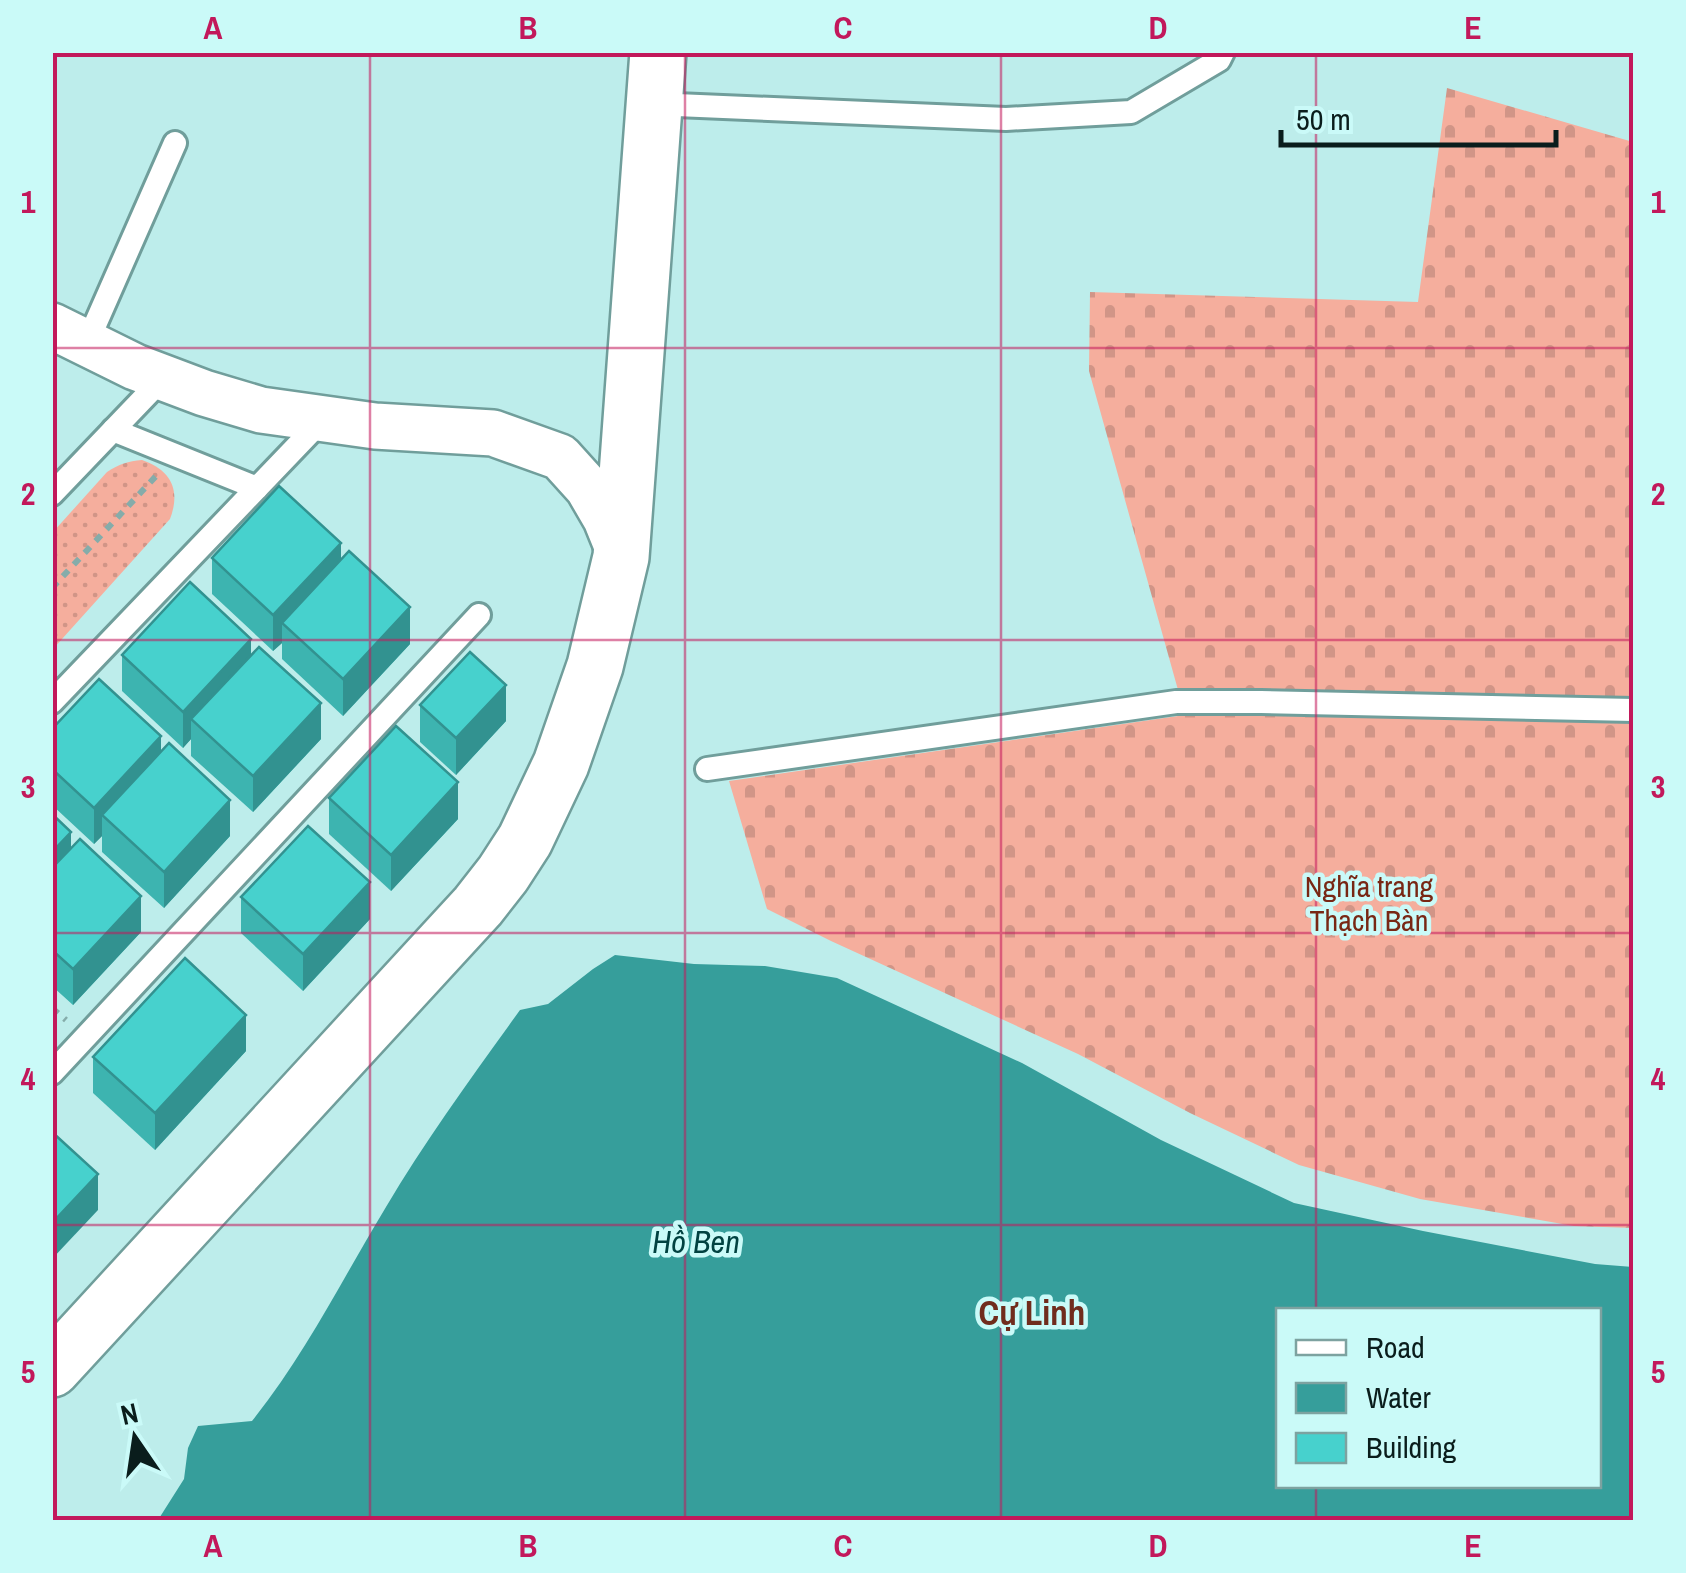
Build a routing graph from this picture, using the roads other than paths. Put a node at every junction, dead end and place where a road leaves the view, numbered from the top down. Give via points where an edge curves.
1 (1223, 52) edge
2 (655, 78) edge
3 (175, 143) dead end
4 (70, 334) edge
5 (162, 378) junction
6 (323, 419) junction
7 (113, 430) junction
8 (257, 488) junction
9 (52, 494) edge
10 (621, 557) junction
11 (478, 615) dead end
12 (52, 702) edge
13 (1634, 710) edge
14 (707, 769) dead end
15 (52, 1073) edge
16 (52, 1369) edge

1 - 2 lane via 1130,112 1006,119
2 - 10 street
3 - 4 lane
4 - 5 street
5 - 6 street via 261,410
5 - 7 lane
6 - 8 lane
6 - 10 street via 493,433 560,457 588,488
7 - 8 lane
7 - 9 lane
8 - 12 lane
10 - 16 street via 595,666 561,764 503,874
11 - 15 lane
13 - 14 lane via 1176,702

